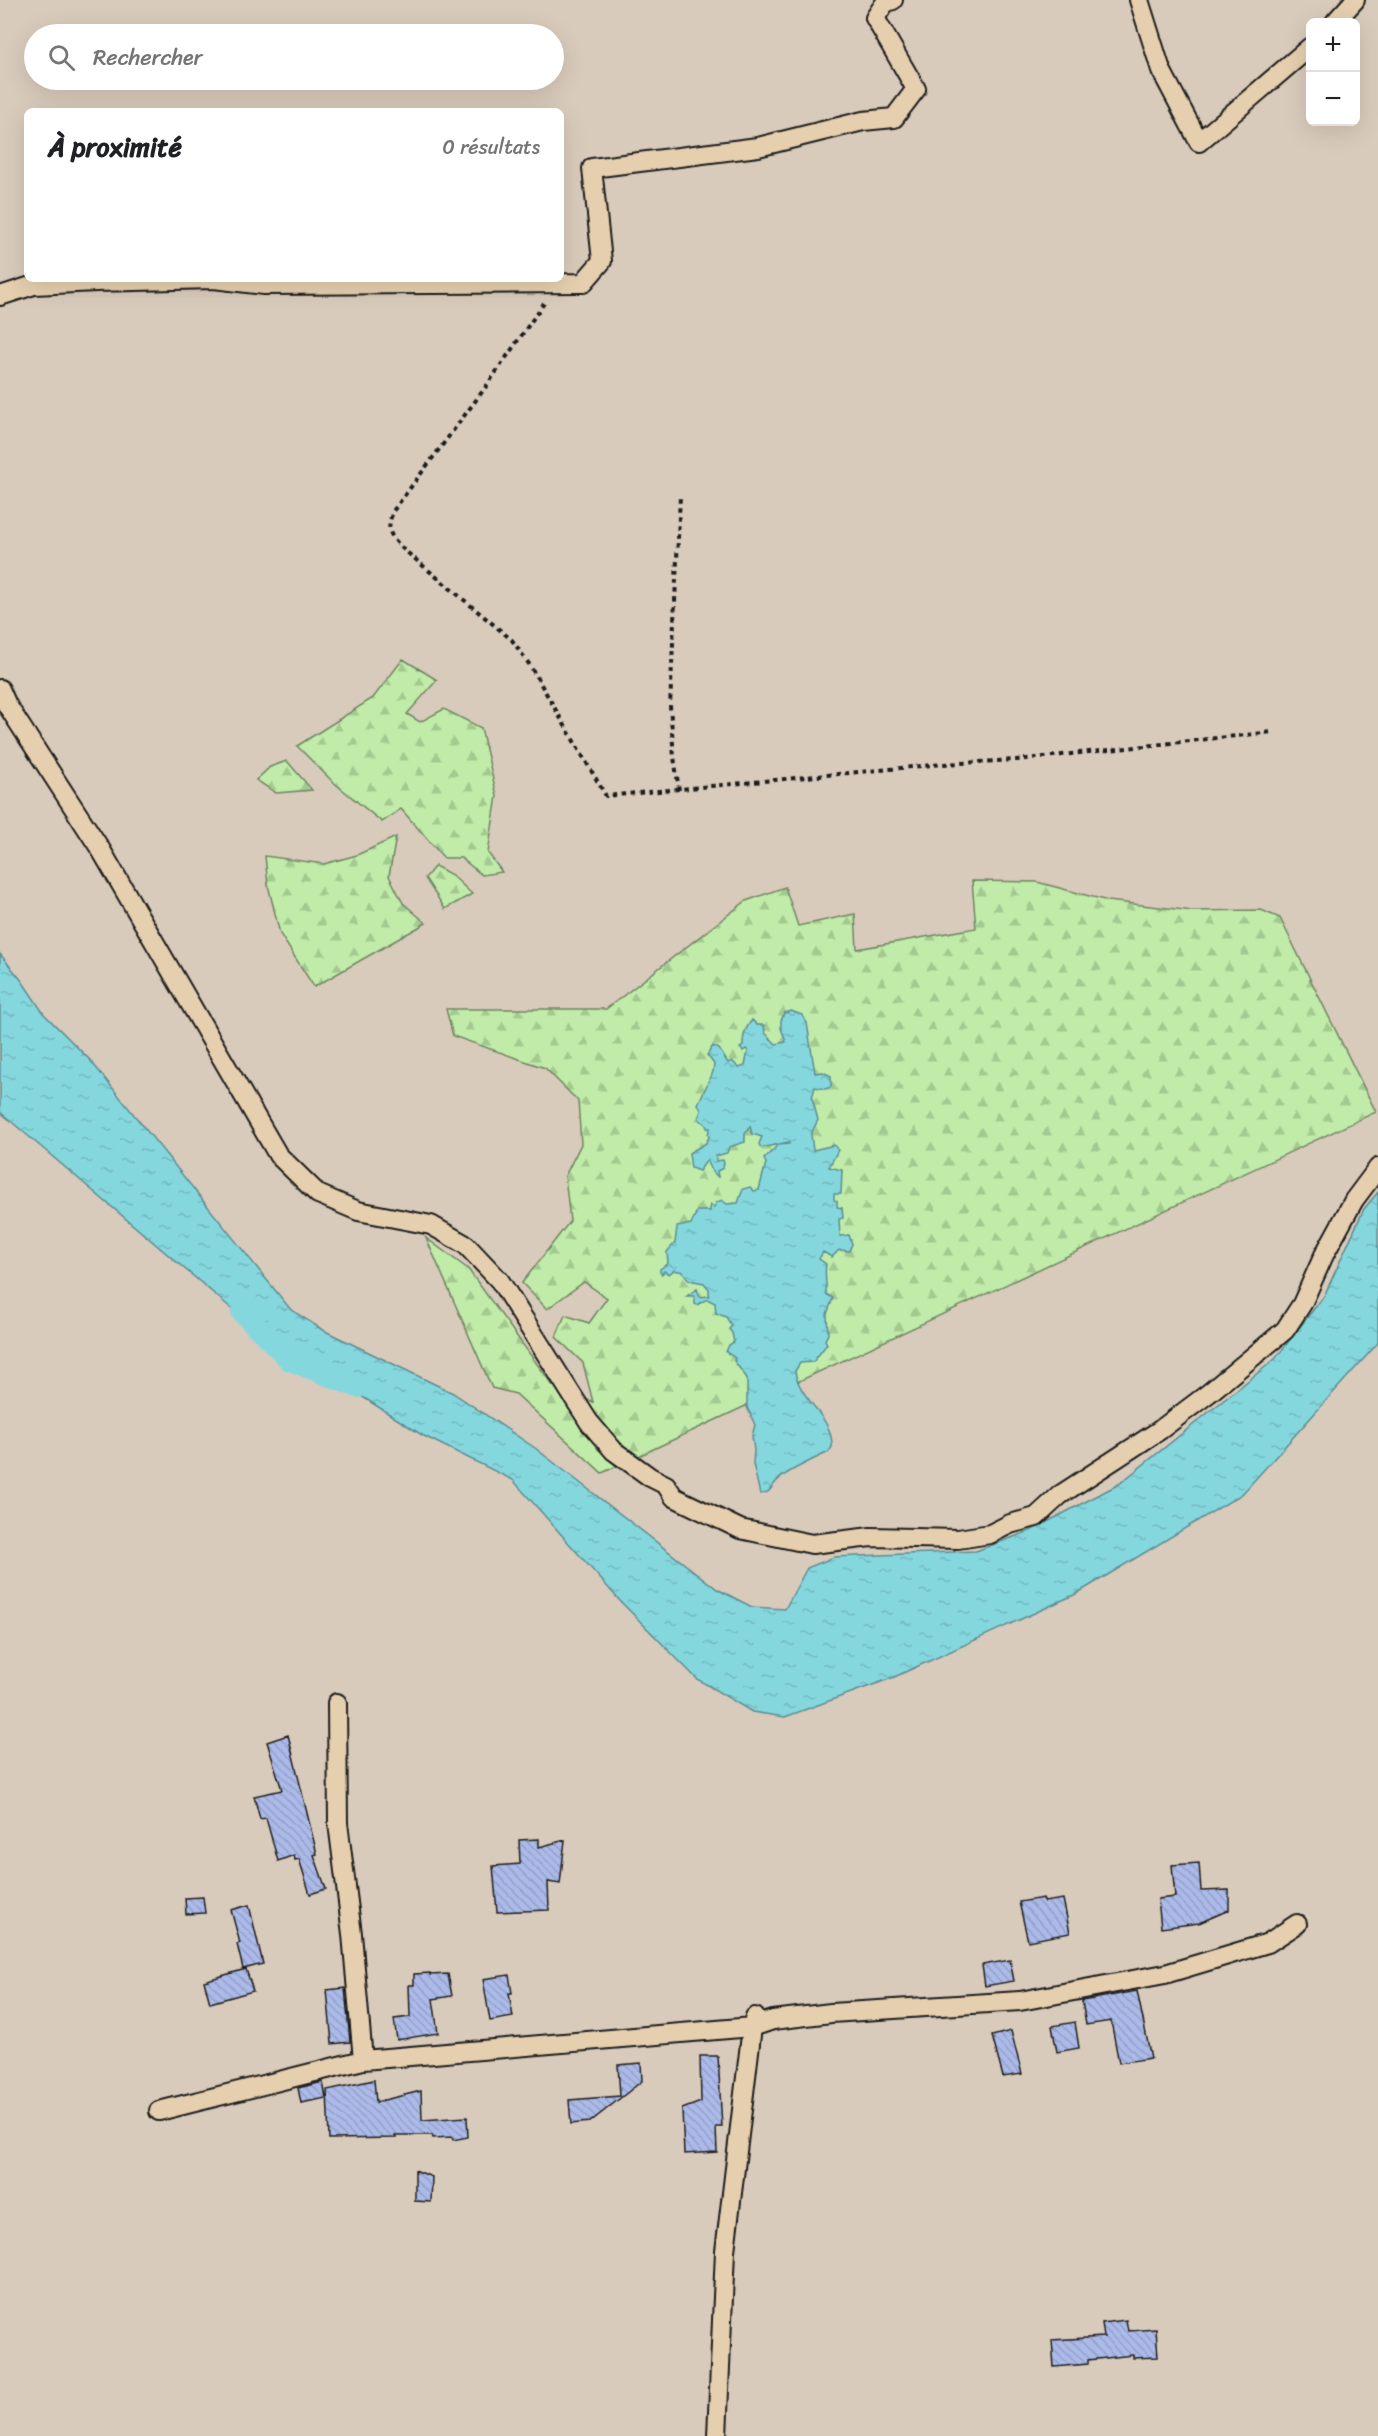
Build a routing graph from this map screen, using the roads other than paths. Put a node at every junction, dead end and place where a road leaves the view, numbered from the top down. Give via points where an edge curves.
1 (893, 0) edge
2 (1139, 0) edge
3 (1355, 0) edge
4 (1339, 18) edge
5 (1306, 51) edge
6 (98, 282) edge
7 (239, 282) edge
8 (558, 282) edge
9 (558, 282) edge
10 (0, 296) edge
11 (0, 689) edge
12 (1378, 1168) edge
13 (337, 1702) dead end
14 (1297, 1924) dead end
15 (754, 2021) junction
16 (363, 2060) junction
17 (159, 2111) dead end
18 (717, 2436) edge

1 - 8 street via 885,3 875,18 916,89 894,118 863,121 758,147 592,168 602,261 584,283
2 - 5 street via 1161,70 1199,142
3 - 4 street
6 - 10 street via 34,285
7 - 9 street
11 - 12 street via 101,850 278,1155 318,1194 358,1211 431,1225 466,1245 500,1281 589,1422 614,1451 666,1485 674,1497 740,1530 812,1544 871,1537 958,1539 990,1534 1036,1517 1060,1495 1168,1424 1285,1330 1302,1304 1353,1200
13 - 16 street via 339,1823
14 - 15 street via 1268,1943 1165,1974 1020,2001
15 - 16 street
15 - 18 street via 725,2251
16 - 17 street

